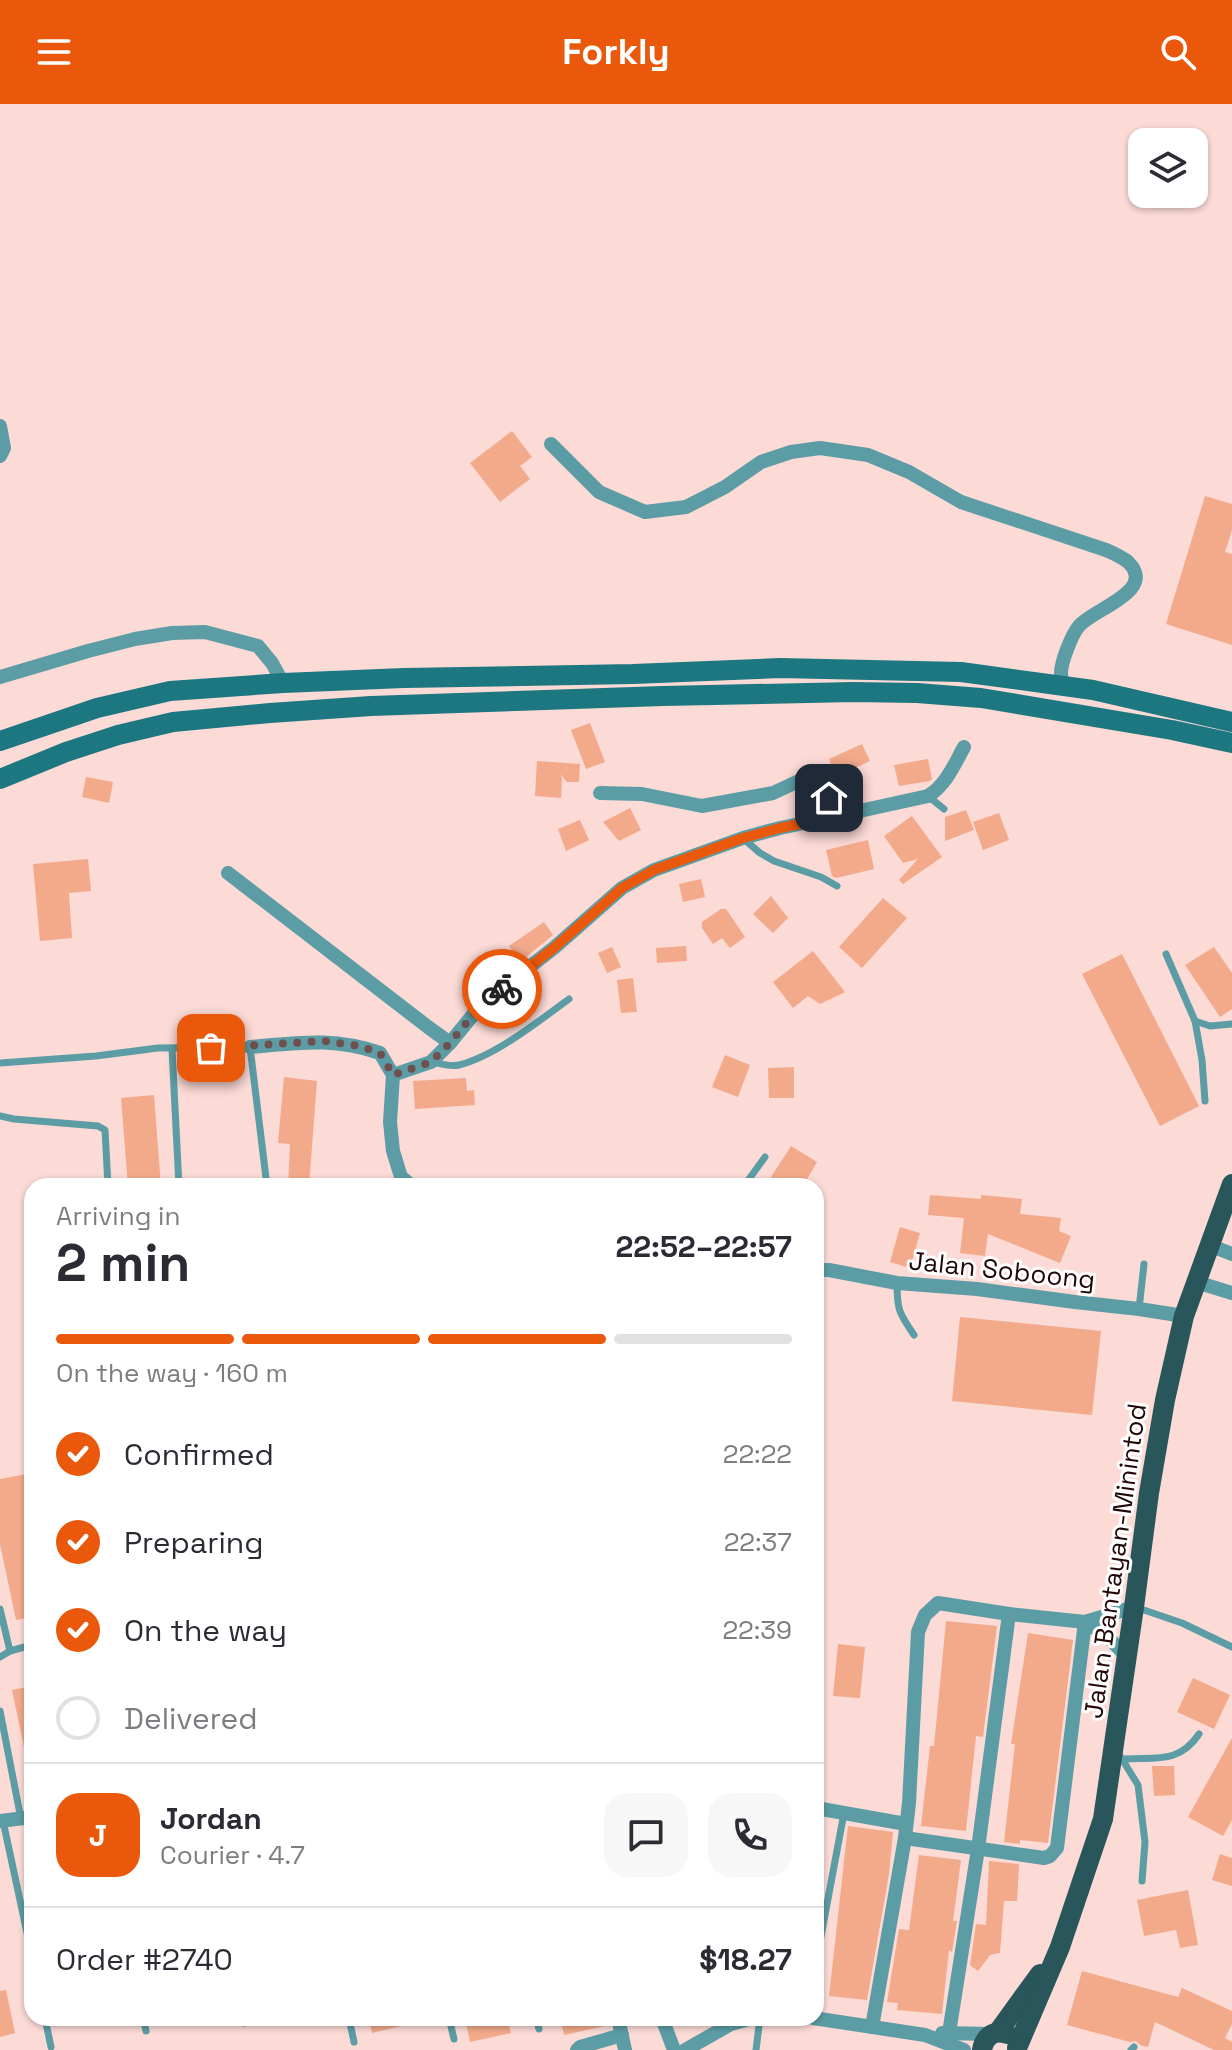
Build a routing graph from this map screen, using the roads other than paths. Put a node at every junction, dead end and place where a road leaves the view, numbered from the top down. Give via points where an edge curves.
1 (0, 426) edge
2 (551, 444) dead end
3 (0, 456) edge
4 (0, 677) edge
5 (283, 683) junction
6 (1063, 686) junction
7 (1232, 722) edge
8 (0, 741) edge
9 (1232, 743) edge
10 (964, 747) dead end
11 (0, 779) edge
12 (600, 793) dead end
13 (928, 796) junction
14 (944, 809) dead end
15 (814, 821) junction
16 (743, 838) junction
17 (228, 873) dead end
18 (837, 886) dead end
19 (1166, 954) dead end
20 (569, 999) dead end
21 (1195, 1021) junction
22 (1232, 1024) edge
23 (450, 1043) junction
24 (250, 1047) junction
25 (172, 1049) junction
26 (431, 1062) junction
27 (0, 1063) edge
28 (393, 1075) junction
29 (1205, 1101) dead end
30 (0, 1116) edge
31 (765, 1157) dead end
32 (108, 1178) edge
33 (179, 1178) edge
34 (266, 1178) edge
35 (402, 1178) edge
36 (750, 1178) edge
37 (1232, 1184) edge
38 (1209, 1245) junction
39 (1232, 1254) edge
40 (1144, 1264) dead end
41 (824, 1270) edge
42 (1196, 1282) junction
43 (897, 1283) junction
44 (1232, 1293) edge
45 (1139, 1309) junction
46 (1184, 1316) junction
47 (914, 1335) dead end
48 (1134, 1607) junction
49 (0, 1609) edge
50 (1009, 1614) junction
51 (1085, 1622) junction
52 (24, 1647) edge
53 (1232, 1647) edge
54 (10, 1651) junction
55 (0, 1657) edge
56 (1127, 1657) junction
57 (0, 1711) edge
58 (1199, 1734) dead end
59 (1119, 1752) junction
60 (824, 1809) edge
61 (24, 1810) edge
62 (844, 1813) junction
63 (24, 1818) edge
64 (2, 1821) edge
65 (906, 1831) junction
66 (978, 1849) junction
67 (1142, 1881) dead end
68 (24, 1920) edge
69 (824, 1920) edge
70 (1060, 1947) junction
71 (824, 2020) edge
72 (47, 2026) edge
73 (145, 2026) edge
74 (351, 2026) edge
75 (451, 2026) edge
76 (538, 2026) edge
77 (665, 2026) edge
78 (723, 2026) edge
79 (759, 2026) edge
80 (872, 2027) junction
81 (539, 2029) dead end
82 (146, 2031) dead end
83 (949, 2033) junction
84 (925, 2035) junction
85 (454, 2039) dead end
86 (990, 2039) edge
87 (354, 2042) dead end
88 (623, 2042) edge
89 (51, 2047) dead end
90 (1017, 2049) edge
91 (577, 2050) edge
92 (674, 2050) edge
93 (685, 2050) edge
94 (756, 2050) edge
95 (964, 2050) edge

1 - 3 street
2 - 6 street via 599,492 645,512 686,507 761,462 820,448 868,455 961,502 1106,550 1127,561 1135,583 1127,595 1077,628 1064,659
4 - 5 street via 135,639 205,632 258,646
5 - 6 main road via 780,668 961,672
5 - 8 main road via 170,691 97,708
6 - 7 main road
9 - 11 main road via 981,698 853,692 648,697 371,706 173,722 66,752
10 - 13 street via 944,783
12 - 15 street via 642,794 702,806 773,793 818,772 830,777 834,789
13 - 14 lane
13 - 15 street
15 - 16 street
16 - 18 lane via 774,861
16 - 23 street via 654,870 622,888 481,1005
17 - 23 street
19 - 21 lane
20 - 26 lane via 473,1060 455,1066
21 - 22 lane
21 - 29 lane
23 - 26 street
24 - 25 lane
24 - 28 street via 324,1041 360,1046 380,1053
24 - 34 lane
25 - 27 lane
25 - 33 lane
26 - 28 street
28 - 35 street via 390,1122
30 - 32 lane via 105,1130
31 - 36 lane
37 - 38 main road, Jalan Bantayan-Minintod
38 - 39 street
38 - 42 main road, Jalan Bantayan-Minintod
40 - 45 lane
41 - 43 street, Jalan Soboong
42 - 44 street
42 - 46 main road, Jalan Bantayan-Minintod
43 - 45 street, Jalan Soboong
43 - 47 lane via 897,1307
45 - 46 street, Jalan Soboong
46 - 48 main road, Jalan Bantayan-Minintod via 1165,1400
48 - 51 street
48 - 53 lane
48 - 56 main road, Jalan Bantayan-Minintod
49 - 54 lane
50 - 51 street
50 - 65 street via 938,1603 925,1615 918,1632
50 - 66 street
51 - 56 street
51 - 66 street via 1057,1848 1044,1858
52 - 54 lane
54 - 55 lane
56 - 59 main road, Jalan Bantayan-Minintod
57 - 61 lane
58 - 59 lane via 1174,1757
59 - 67 lane via 1138,1785 1145,1842
59 - 70 main road, Jalan Bantayan-Minintod via 1103,1819
60 - 62 street
62 - 65 street
62 - 69 lane
63 - 64 street
64 - 68 lane
65 - 66 street
65 - 80 street
66 - 83 street
70 - 86 main road, Jalan Bantayan-Minintod
70 - 90 main road, Jalan Bantayan-Minintod
71 - 80 street
72 - 89 lane
73 - 82 lane
74 - 87 lane
75 - 85 lane
76 - 81 lane
77 - 92 street
78 - 93 street
79 - 94 lane
80 - 84 street
83 - 84 street
83 - 86 street
84 - 95 street
86 - 90 main road via 1011,2036
88 - 91 street

